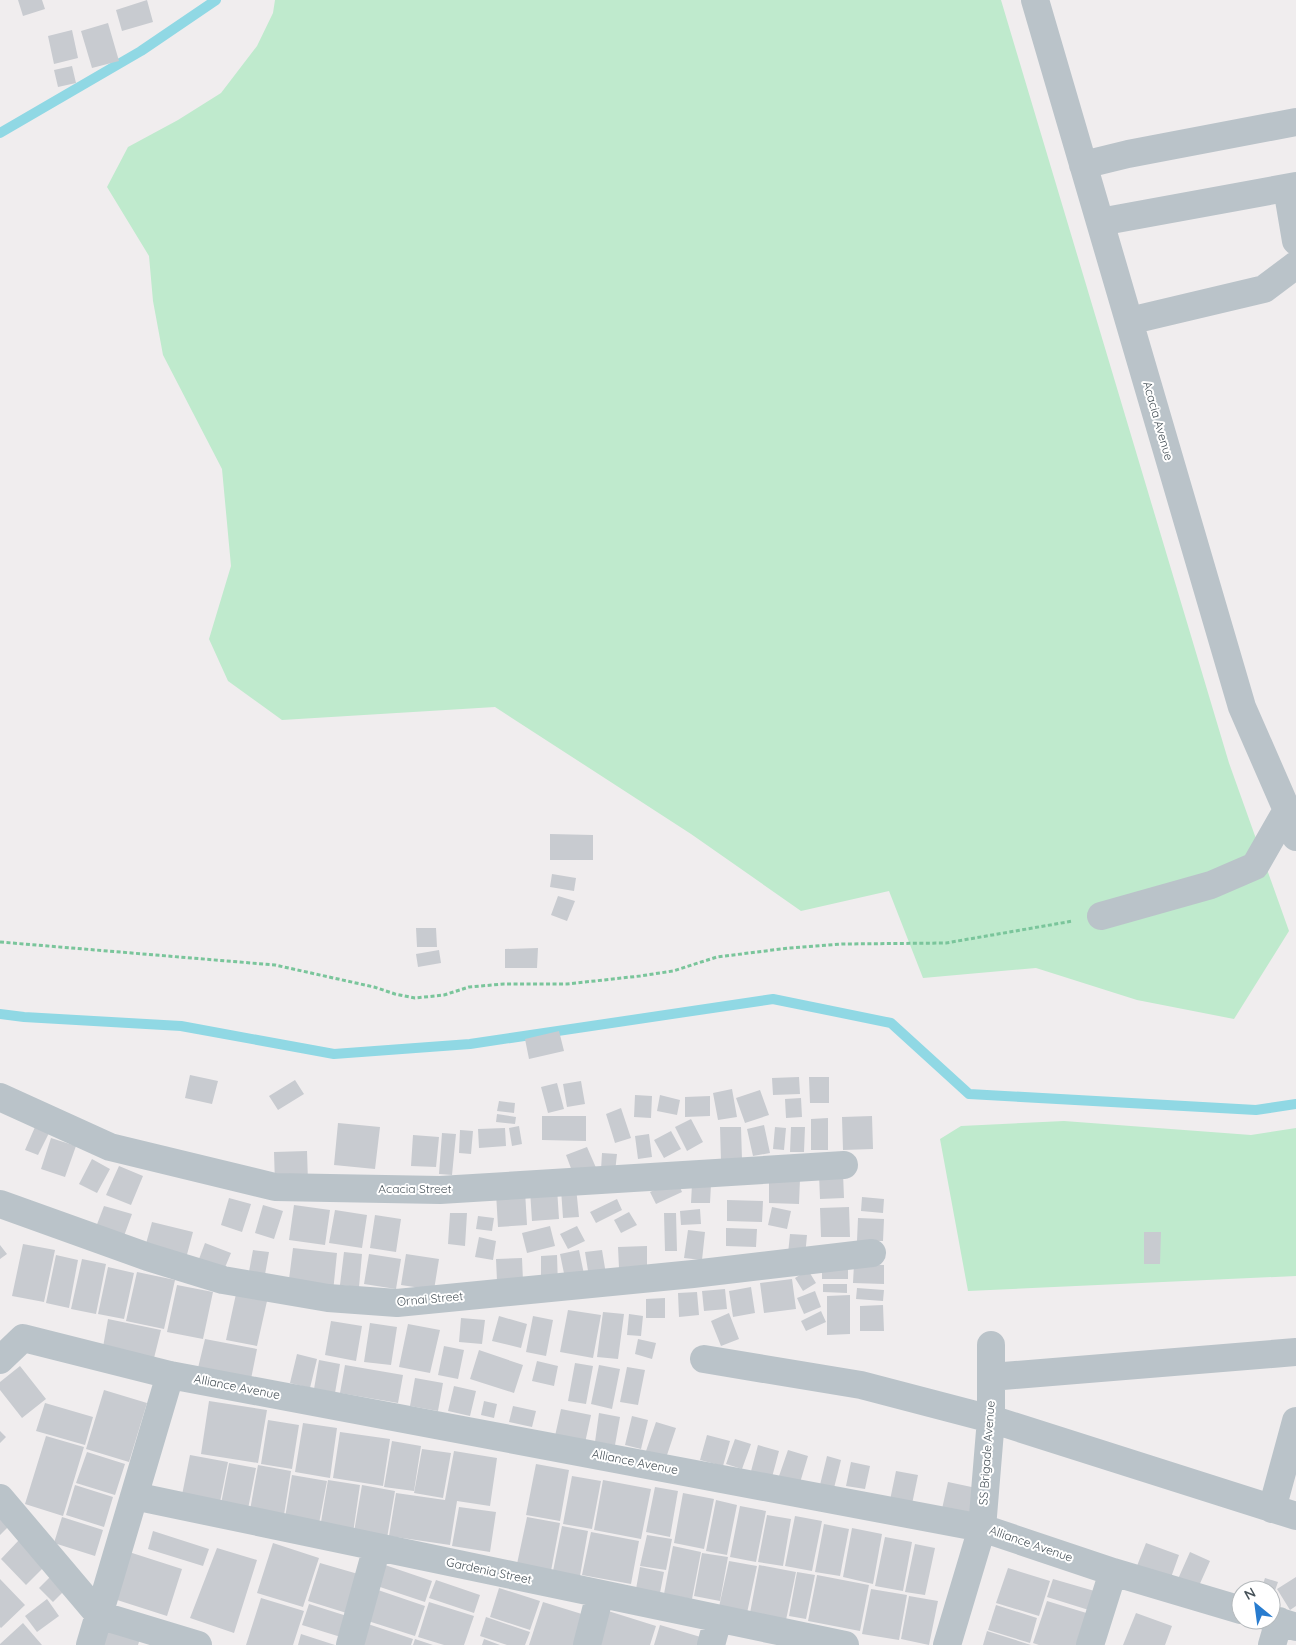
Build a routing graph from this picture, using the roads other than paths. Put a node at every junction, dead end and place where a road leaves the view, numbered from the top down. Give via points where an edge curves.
1 (1035, 0) edge
2 (1296, 122) edge
3 (1083, 165) junction
4 (1291, 187) edge
5 (1100, 222) junction
6 (1296, 241) edge
7 (1296, 265) edge
8 (1129, 321) junction
9 (1292, 810) edge
10 (1296, 837) edge
11 (1101, 916) road end
12 (0, 1097) edge
13 (844, 1165) dead end
14 (0, 1204) edge
15 (872, 1253) dead end
16 (991, 1345) dead end
17 (1296, 1352) edge
18 (704, 1359) dead end
19 (0, 1360) edge
20 (170, 1374) junction
21 (991, 1377) junction
22 (991, 1419) junction
23 (1296, 1421) edge
24 (134, 1496) junction
25 (0, 1498) edge
26 (1284, 1512) edge
27 (982, 1528) junction
28 (377, 1547) junction
29 (1113, 1572) junction
30 (600, 1594) junction
31 (1231, 1607) edge
32 (99, 1615) junction
33 (718, 1619) junction
34 (90, 1645) edge
35 (198, 1645) edge
36 (350, 1645) edge
37 (587, 1645) edge
38 (711, 1645) edge
39 (844, 1645) edge
40 (948, 1645) edge
41 (1090, 1645) edge

1 - 3 street, Acacia Avenue
2 - 3 street
3 - 5 street, Acacia Avenue
4 - 5 street
4 - 6 street
5 - 8 street, Acacia Avenue
7 - 8 street via 1264,289
8 - 9 street, Acacia Avenue via 1242,707
9 - 10 street, Acacia Avenue
9 - 11 street via 1255,866 1211,885
12 - 13 street, Acacia Street via 110,1147 275,1188 440,1190
14 - 15 street, Ornai Street via 223,1280 328,1298 397,1303
16 - 21 street, SS Brigade Avenue
17 - 21 street
18 - 22 street via 861,1384
19 - 20 street, Alliance Avenue via 22,1338
20 - 24 street
20 - 27 street, Alliance Avenue
21 - 22 street, SS Brigade Avenue
22 - 26 street
22 - 27 street, SS Brigade Avenue
23 - 26 street
24 - 28 street, Gardenia Street
24 - 32 street
25 - 32 street
27 - 29 street, Alliance Avenue
27 - 40 street, SS Brigade Avenue
28 - 30 street, Gardenia Street
28 - 36 street
29 - 31 street, Alliance Avenue
29 - 41 street
30 - 33 street, Gardenia Street
30 - 37 street
32 - 34 street
32 - 35 street
33 - 38 street
33 - 39 street, Gardenia Street

